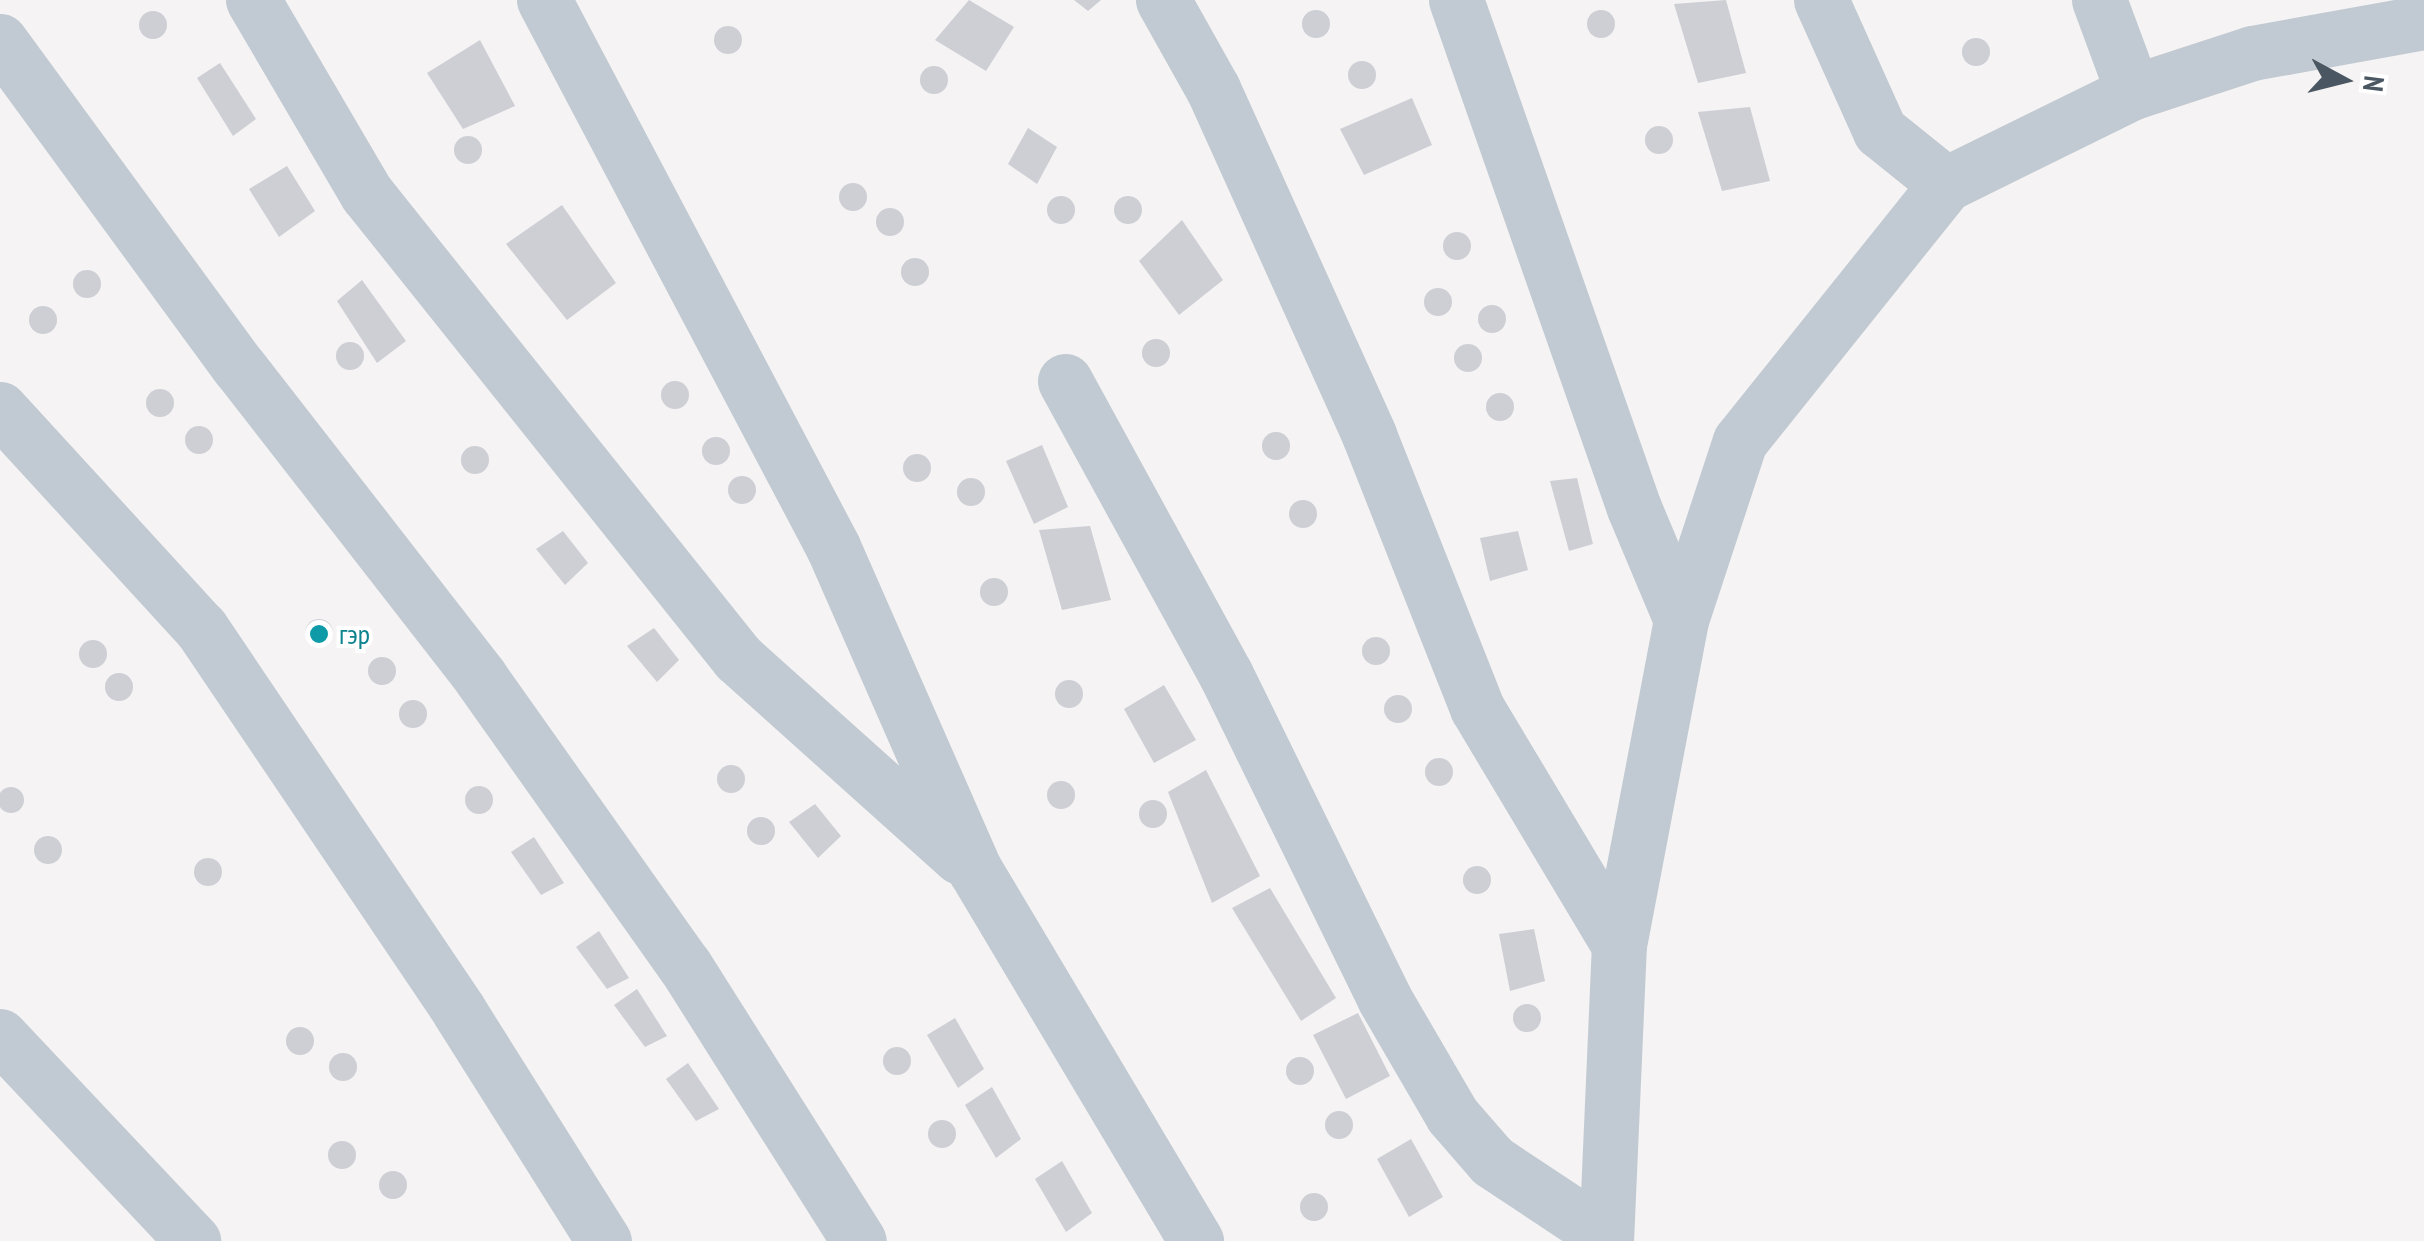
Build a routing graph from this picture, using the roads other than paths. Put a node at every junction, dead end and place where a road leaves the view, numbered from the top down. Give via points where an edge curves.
1 (253, 0) edge
2 (544, 0) edge
3 (1164, 0) edge
4 (1456, 0) edge
5 (1822, 0) edge
6 (2100, 0) edge
7 (2386, 17) edge
8 (0, 42) edge
9 (2133, 92) junction
10 (1946, 184) junction
11 (1065, 381) dead end
12 (0, 408) edge
13 (1681, 620) junction
14 (975, 870) junction
15 (1619, 945) junction
16 (0, 1036) edge
17 (1606, 1239) edge
18 (193, 1241) edge
19 (604, 1241) edge
20 (859, 1241) edge
21 (1196, 1241) edge

1 - 14 street via 367,194 738,658
2 - 14 street via 800,481
3 - 15 street via 1213,89 1368,435 1477,708
4 - 13 street via 1634,508
5 - 10 street via 1880,131
6 - 9 street
7 - 9 street
8 - 20 street via 239,368 491,694 684,966
9 - 10 street
10 - 13 street via 1740,441
11 - 17 street via 1226,675 1384,998 1452,1115 1492,1162
12 - 19 street via 201,628
13 - 15 street
14 - 21 street
15 - 17 street
16 - 18 street

